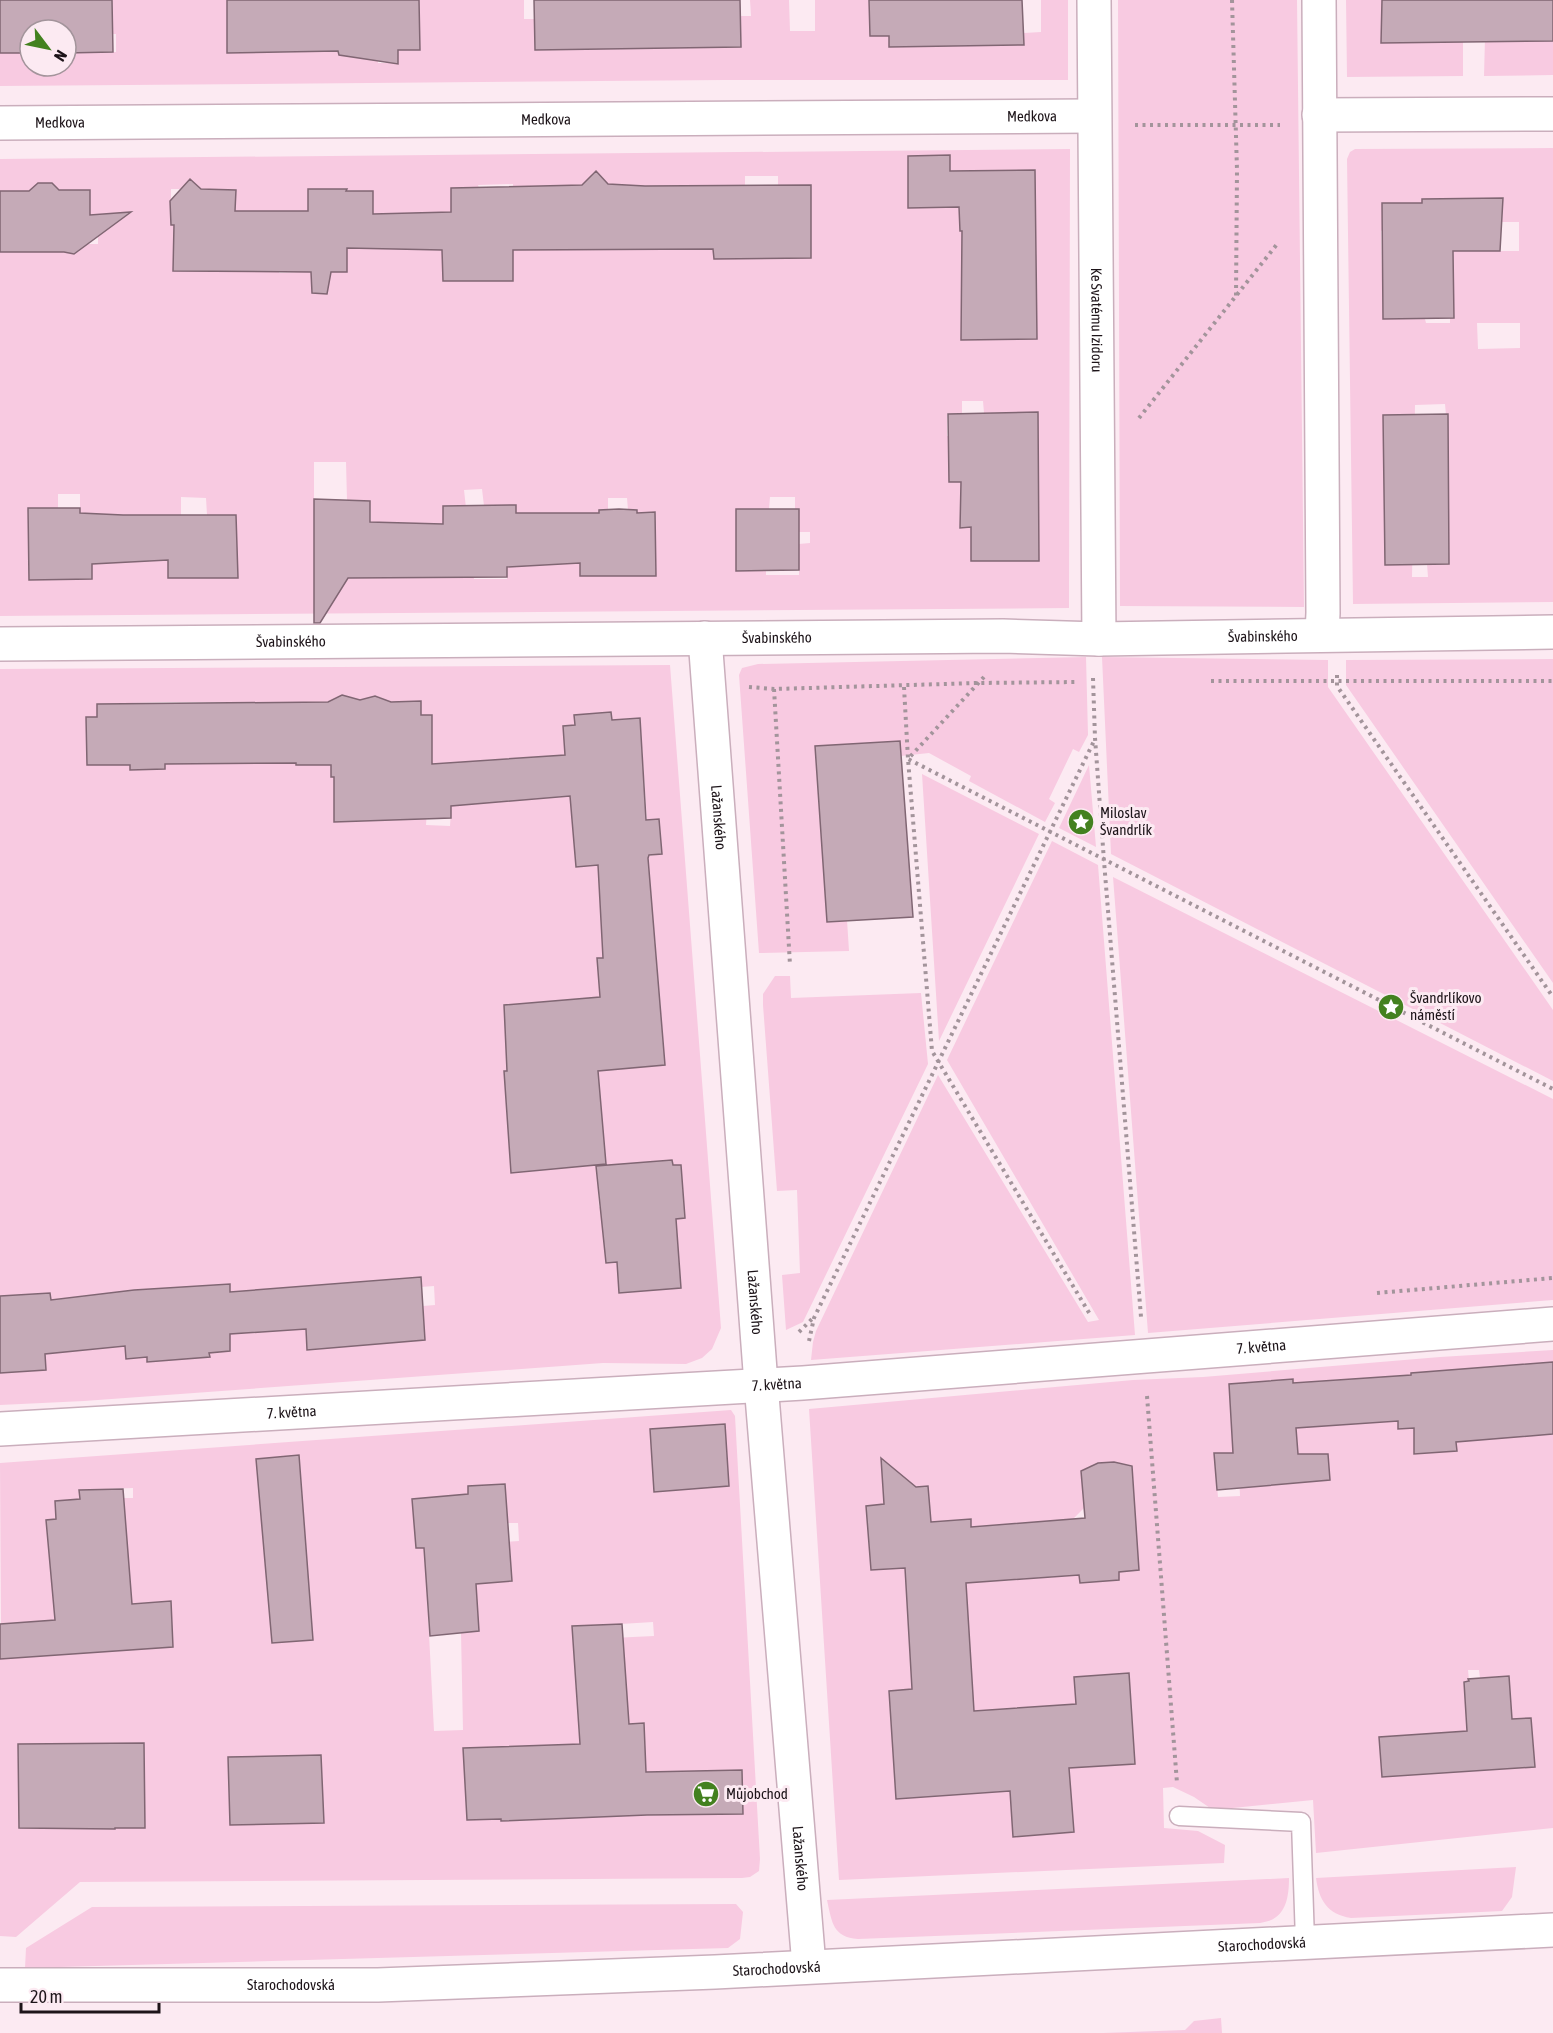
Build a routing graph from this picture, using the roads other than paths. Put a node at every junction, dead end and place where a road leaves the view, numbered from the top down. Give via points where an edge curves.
1 (1094, 0) edge
2 (1319, 0) edge
3 (1553, 114) edge
4 (1319, 115) junction
5 (1093, 116) junction
6 (0, 123) edge
7 (1553, 632) edge
8 (1331, 634) junction
9 (705, 638) junction
10 (1099, 639) junction
11 (0, 644) edge
12 (1553, 1324) edge
13 (760, 1384) junction
14 (0, 1429) edge
15 (1179, 1816) road end
16 (1553, 1930) edge
17 (1305, 1941) junction
18 (808, 1966) junction
19 (0, 1985) edge

1 - 5 street, Ke Svatému Izidoru
2 - 4 street
3 - 4 street
4 - 8 street via 1323,613
5 - 6 street, Medkova
5 - 10 street, Ke Svatému Izidoru
7 - 8 street, Švabinského
8 - 10 street, Švabinského
9 - 10 street, Švabinského
9 - 11 street, Švabinského
9 - 13 street, Lažanského
12 - 13 street, 7. května
13 - 14 street, 7. května
13 - 18 street, Lažanského
15 - 17 lane via 1301,1822
16 - 17 street, Starochodovská
17 - 18 street, Starochodovská
18 - 19 street, Starochodovská via 378,1985

